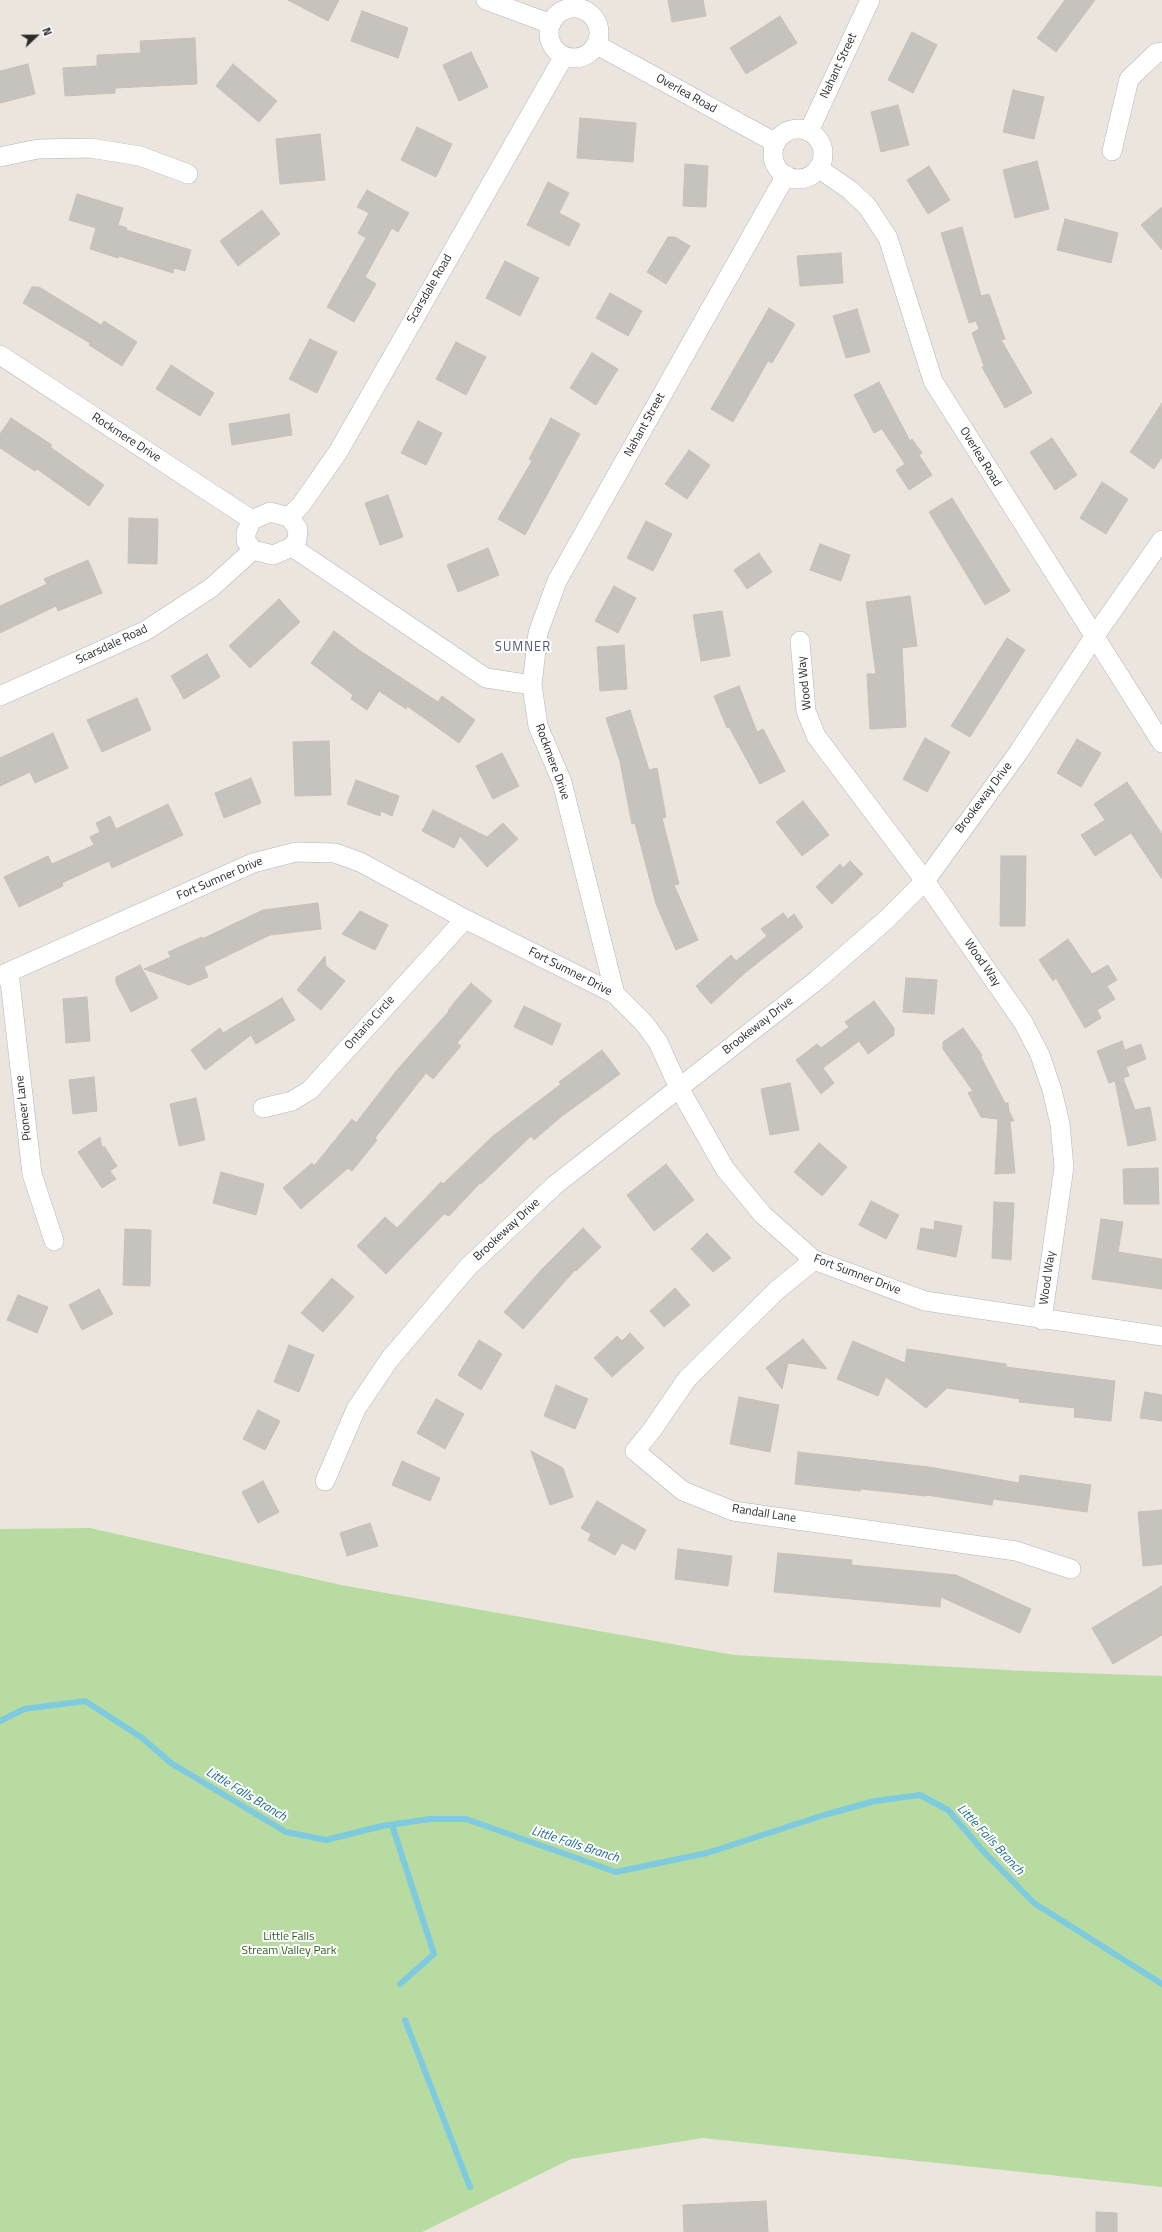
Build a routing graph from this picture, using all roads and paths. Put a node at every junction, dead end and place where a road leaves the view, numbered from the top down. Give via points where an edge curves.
1 (486, 0) edge
2 (870, 0) edge
3 (588, 6) edge
4 (551, 24) junction
5 (596, 45) junction
6 (1162, 52) edge
7 (564, 56) junction
8 (809, 131) junction
9 (776, 144) junction
10 (1112, 151) dead end
11 (0, 157) edge
12 (818, 168) junction
13 (188, 174) dead end
14 (786, 175) junction
15 (0, 355) edge
16 (289, 517) junction
17 (252, 520) junction
18 (1162, 540) edge
19 (292, 547) junction
20 (253, 550) junction
21 (1094, 637) junction
22 (800, 641) dead end
23 (532, 685) junction
24 (0, 696) edge
25 (1162, 743) edge
26 (925, 881) junction
27 (465, 919) junction
28 (4, 974) edge
29 (615, 994) junction
30 (679, 1088) junction
31 (263, 1108) dead end
32 (54, 1241) dead end
33 (814, 1260) junction
34 (1042, 1320) junction
35 (1162, 1336) edge
36 (325, 1481) dead end
37 (1071, 1569) dead end

1 - 4 street
2 - 8 street, Nahant Street
3 - 4 street via 569,9 555,17
3 - 5 street via 597,22 599,38
4 - 7 street via 550,39 557,52
5 - 7 street via 586,56
5 - 9 street, Overlea Road
6 - 10 street via 1156,53 1129,79
7 - 16 street, Scarsdale Road via 338,452 301,505
8 - 9 street via 801,129 786,132
8 - 12 street via 815,135 822,148 823,155
9 - 14 street via 776,165
11 - 13 street via 38,150 90,148 140,156
12 - 14 street via 807,177 793,178
12 - 21 street, Overlea Road via 850,190 867,206 888,238 932,381
14 - 23 street, Nahant Street via 557,581 538,633
15 - 17 street, Rockmere Drive
16 - 17 street via 270,512
16 - 19 street via 298,529 297,540
17 - 20 street via 246,533 248,546
18 - 21 street, Brookeway Drive
19 - 20 street via 273,555
19 - 23 street via 486,678
20 - 24 street, Scarsdale Road via 211,588 145,632
21 - 25 street, Overlea Road
21 - 26 street, Brookeway Drive via 1018,753
22 - 26 street, Wood Way via 806,711 816,736
23 - 29 street, Rockmere Drive via 538,726 562,782
26 - 30 street, Brookeway Drive via 886,920 817,980
26 - 34 street, Wood Way via 1023,1022 1040,1055 1052,1090 1060,1124 1064,1168
27 - 28 street, Fort Sumner Drive via 360,862 335,853 296,852 253,863
27 - 29 street, Fort Sumner Drive
27 - 31 street, Ontario Circle via 310,1090 292,1101
28 - 32 street, Pioneer Lane via 32,1174
29 - 30 street, Fort Sumner Drive via 644,1023 658,1042
30 - 33 street, Fort Sumner Drive via 725,1169 763,1215
30 - 36 street, Brookeway Drive via 556,1185 468,1267 389,1360 356,1409
33 - 34 street, Fort Sumner Drive via 925,1301
33 - 37 street, Randall Lane via 777,1290 687,1379 635,1451 683,1491 733,1511 1016,1551
34 - 35 street, Fort Sumner Drive

